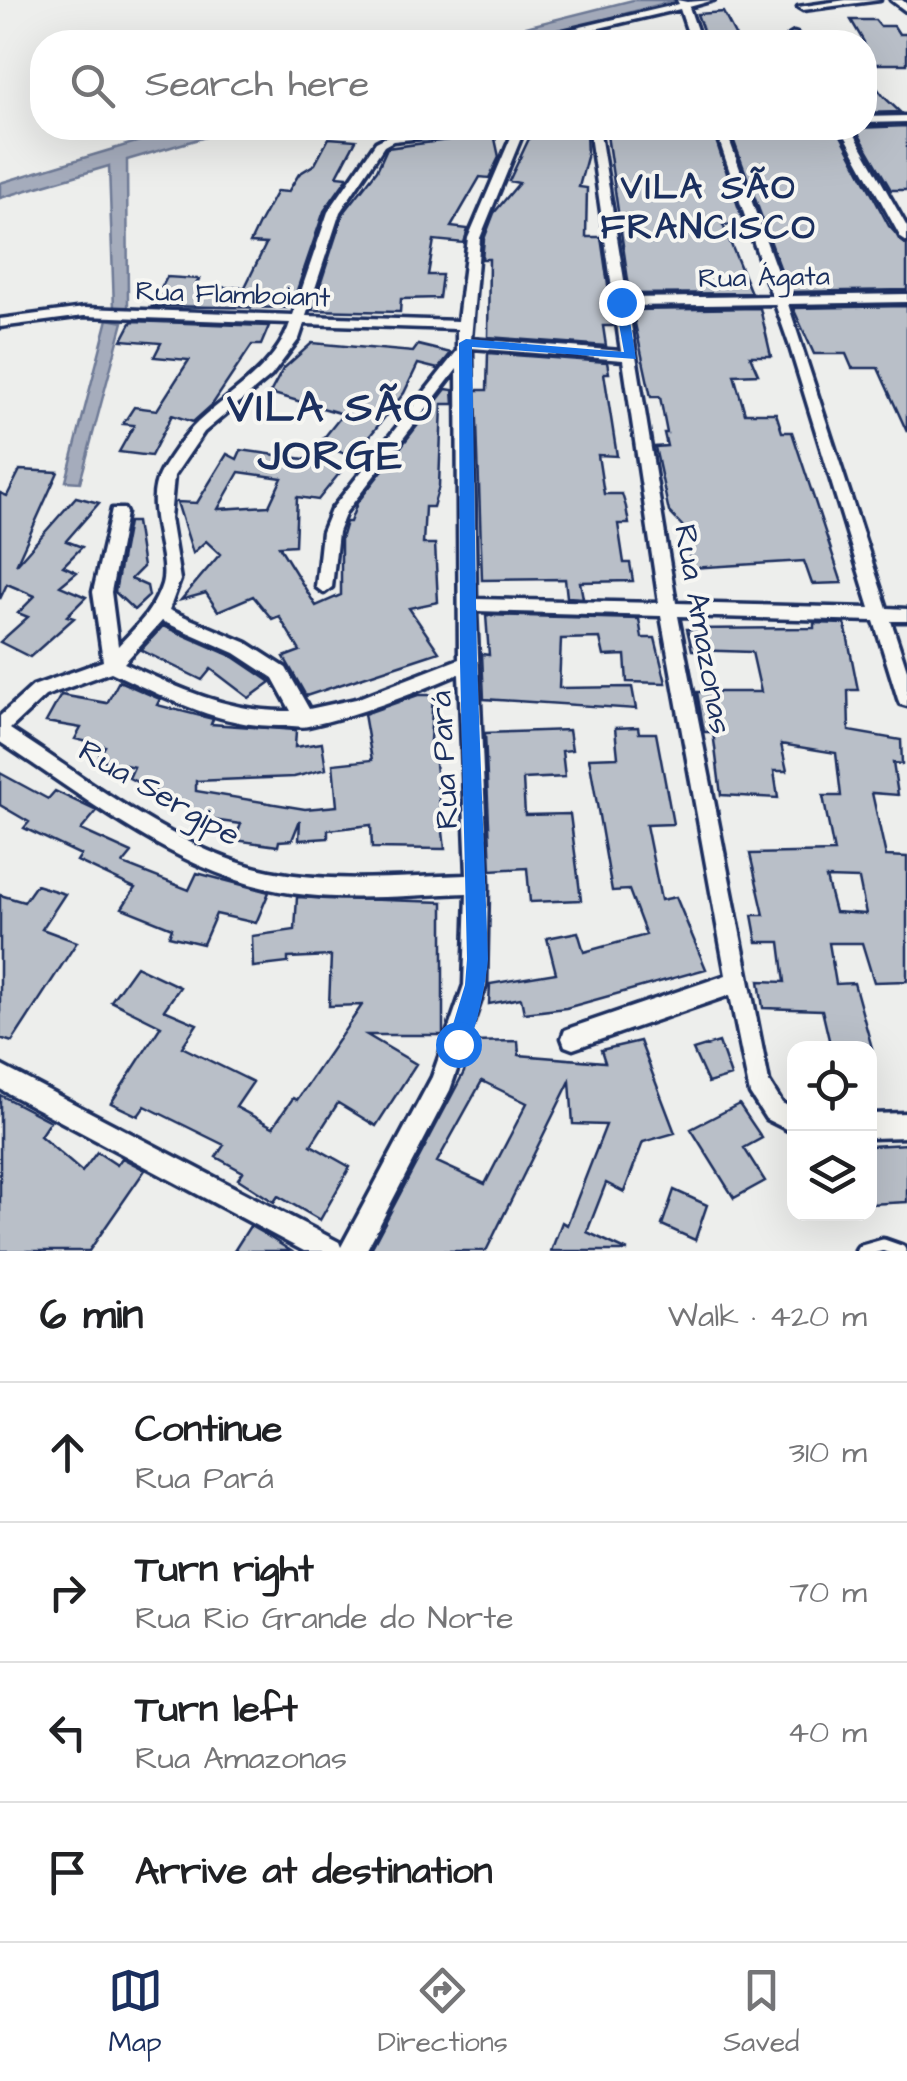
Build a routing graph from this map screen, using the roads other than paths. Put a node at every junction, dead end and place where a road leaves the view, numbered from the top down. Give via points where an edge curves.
1 (709, 0) edge
2 (875, 0) edge
3 (896, 0) edge
4 (683, 3) edge
5 (803, 7) dead end
6 (907, 9) edge
7 (586, 30) edge
8 (692, 30) edge
9 (877, 120) edge
10 (907, 120) edge
11 (384, 140) edge
12 (515, 140) edge
13 (596, 140) edge
14 (724, 140) edge
15 (853, 140) edge
16 (907, 238) edge
17 (907, 298) edge
18 (781, 301) junction
19 (621, 302) junction
20 (298, 322) junction
21 (0, 323) edge
22 (465, 339) junction
23 (631, 356) junction
24 (118, 513) dead end
25 (324, 587) dead end
26 (468, 605) junction
27 (668, 608) junction
28 (159, 613) junction
29 (878, 615) junction
30 (907, 615) edge
31 (468, 663) junction
32 (112, 666) junction
33 (907, 699) edge
34 (304, 720) junction
35 (0, 730) edge
36 (478, 884) junction
37 (737, 982) junction
38 (572, 1038) dead end
39 (0, 1076) edge
40 (787, 1118) edge
41 (907, 1125) edge
42 (877, 1126) edge
43 (330, 1251) edge
44 (352, 1251) edge
45 (862, 1251) edge
46 (900, 1251) edge

1 - 4 street
2 - 5 street
3 - 6 street
4 - 7 street
4 - 8 street
9 - 10 street
11 - 20 street via 338,203
12 - 22 street, Rua Pará via 474,238
13 - 19 street, Rua Amazonas
14 - 18 street
15 - 16 street
17 - 18 street, Rua Ágata
18 - 19 street, Rua Ágata
18 - 29 street
19 - 23 street, Rua Amazonas
20 - 21 street, Rua Flamboiant via 84,312
20 - 22 street, Rua Flamboiant
20 - 28 street via 274,364 199,429 166,476 162,518 172,566
22 - 23 street, Rua Flamboiant
22 - 25 street via 339,510
22 - 26 street, Rua Pará
23 - 27 street, Rua Amazonas
24 - 32 street via 102,592
26 - 27 street
26 - 31 street, Rua Pará
27 - 29 street
27 - 37 street, Rua Amazonas
28 - 32 street
28 - 34 street via 241,648 280,673
29 - 30 street
29 - 33 street
31 - 34 street
31 - 36 street, Rua Pará
32 - 34 street via 237,715
32 - 35 street via 39,692
35 - 36 street, Rua Sergipe via 195,852 244,873 332,886
36 - 44 street, Rua Pará via 478,959 468,1015 442,1082
37 - 38 street
37 - 40 street, Rua Amazonas via 764,1099
39 - 43 street
41 - 42 street
45 - 46 lane via 883,1245

